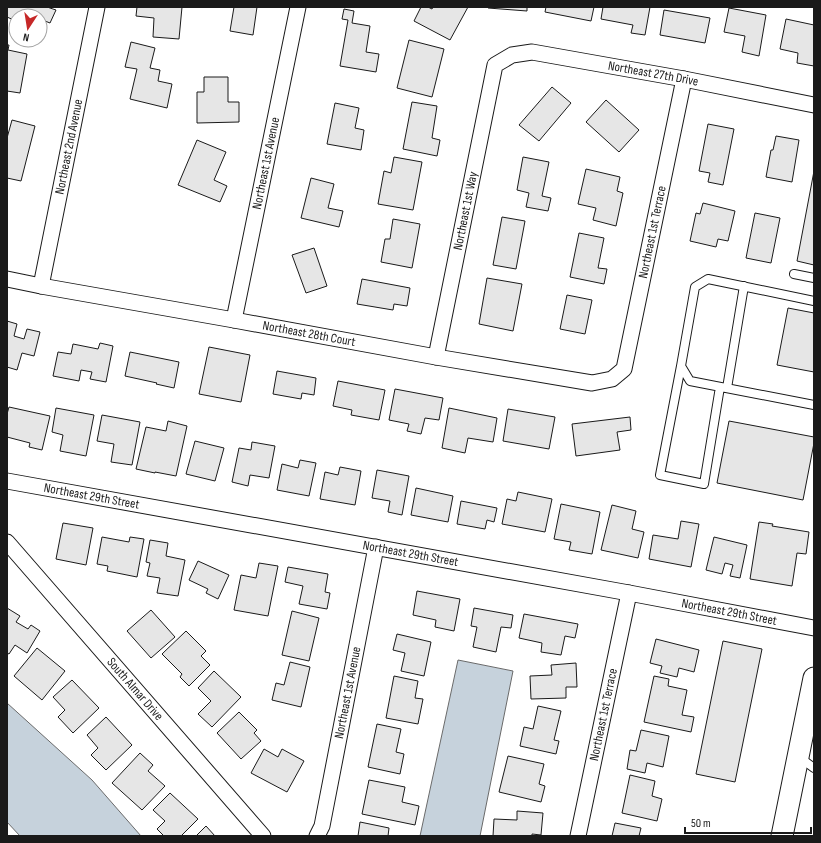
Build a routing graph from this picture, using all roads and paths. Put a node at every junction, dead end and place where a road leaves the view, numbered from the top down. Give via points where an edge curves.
1 (97, 7) edge
2 (298, 7) edge
3 (495, 65) joint
4 (684, 79) junction
5 (814, 105) edge
6 (794, 274) dead end
7 (814, 278) edge
8 (7, 279) edge
9 (41, 286) junction
10 (744, 286) junction
11 (814, 301) edge
12 (234, 320) junction
13 (436, 357) junction
14 (680, 366) junction
15 (612, 379) joint
16 (723, 388) junction
17 (814, 405) edge
18 (7, 481) edge
19 (7, 542) edge
20 (376, 547) junction
21 (629, 593) junction
22 (814, 628) edge
23 (814, 678) edge
24 (810, 713) edge
25 (806, 763) edge
26 (263, 836) edge
27 (317, 836) edge
28 (578, 836) edge
29 (782, 836) edge

1 - 9 street, Northeast 2nd Avenue
2 - 12 street, Northeast 1st Avenue
3 - 4 street, Northeast 27th Drive via 512,55 532,52
3 - 13 street, Northeast 1st Way
4 - 5 street, Northeast 27th Drive
4 - 15 street, Northeast 1st Terrace via 624,369
6 - 7 lane
8 - 9 street, Northeast 28th Court
9 - 12 street, Northeast 28th Court
10 - 11 lane
10 - 14 lane via 708,279 694,287
10 - 16 lane
12 - 13 street, Northeast 28th Court
13 - 15 street, Northeast 28th Court via 592,383
14 - 16 lane via 690,382
14 - 16 lane via 660,475 704,484
16 - 17 lane
18 - 20 street, Northeast 29th Street
19 - 26 street, South Almar Drive
20 - 21 street, Northeast 29th Street
20 - 27 street, Northeast 1st Avenue via 322,826
21 - 22 street, Northeast 29th Street
21 - 28 street, Northeast 1st Terrace
23 - 24 main road
24 - 25 main road
25 - 29 main road

